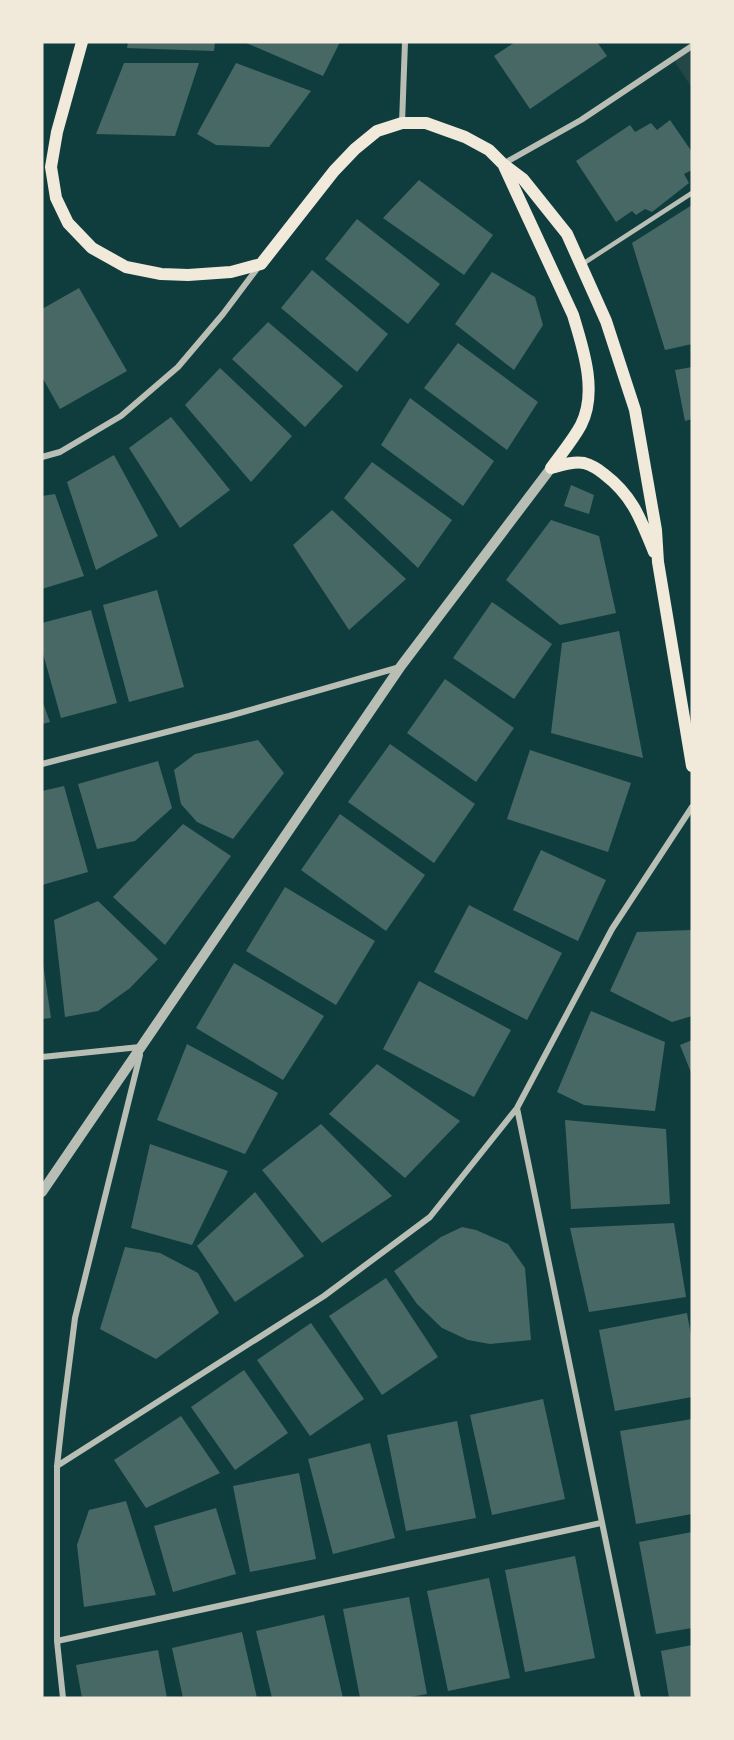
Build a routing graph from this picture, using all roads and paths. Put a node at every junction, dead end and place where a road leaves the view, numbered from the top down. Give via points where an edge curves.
1 (82, 42) edge
2 (405, 42) edge
3 (692, 46) edge
4 (402, 123) junction
5 (503, 164) junction
6 (692, 193) edge
7 (261, 264) junction
8 (581, 265) junction
9 (42, 457) edge
10 (551, 468) junction
11 (658, 562) junction
12 (402, 666) junction
13 (690, 750) edge
14 (42, 764) edge
15 (692, 766) edge
16 (692, 807) edge
17 (142, 1047) junction
18 (42, 1057) edge
19 (518, 1108) junction
20 (42, 1192) edge
21 (57, 1466) junction
22 (601, 1523) junction
23 (57, 1641) junction
24 (63, 1698) edge
25 (638, 1698) edge

1 - 7 main road via 51,167 56,198 68,223 92,248 126,267 188,275 231,272
2 - 4 street
3 - 5 street via 581,120
4 - 5 main road via 426,123 450,130 489,150
4 - 7 main road via 377,131 355,149
5 - 8 main road via 523,179 547,207 567,234
5 - 10 main road via 573,315 587,370 582,424
6 - 8 lane
7 - 9 street via 178,367 121,416 60,452
8 - 11 main road via 606,321 634,410 656,530
10 - 11 main road via 584,463 616,483 630,498
10 - 12 street
11 - 13 main road
12 - 14 street
12 - 17 street
13 - 15 main road
16 - 19 street via 612,929
17 - 18 street
17 - 20 street
17 - 21 street via 75,1318
19 - 21 street via 430,1218 324,1296
19 - 22 street
21 - 23 street
22 - 23 street
22 - 25 street
23 - 24 street

